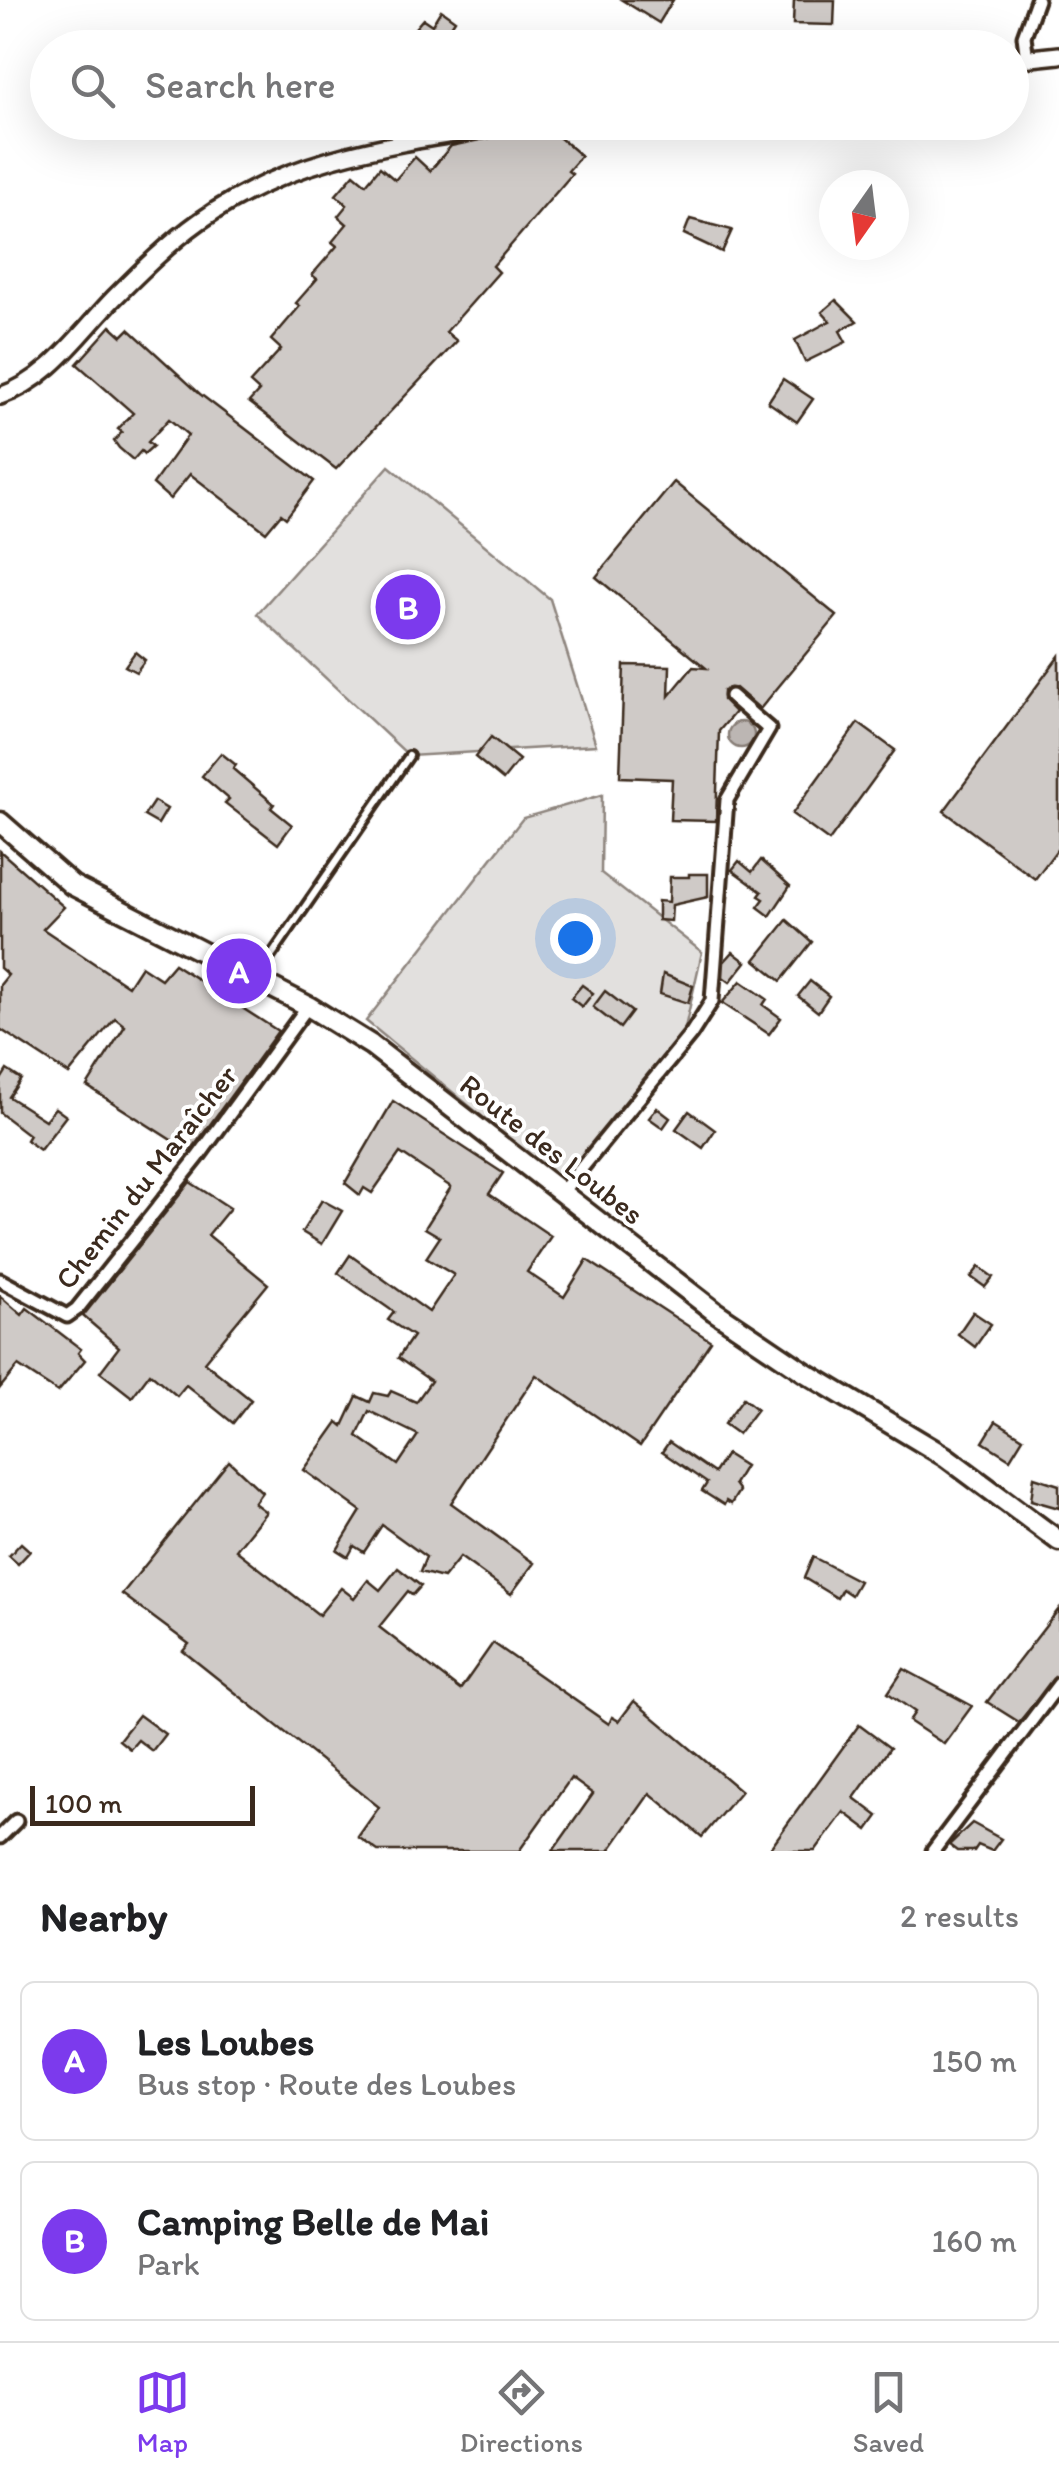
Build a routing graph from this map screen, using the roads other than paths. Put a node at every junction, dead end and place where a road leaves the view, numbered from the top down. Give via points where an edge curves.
1 (1037, 0) edge
2 (1026, 30) edge
3 (1059, 56) edge
4 (1029, 59) edge
5 (408, 140) edge
6 (0, 396) edge
7 (731, 696) dead end
8 (409, 756) dead end
9 (0, 822) edge
10 (256, 979) junction
11 (308, 1006) junction
12 (562, 1192) junction
13 (0, 1280) edge
14 (1059, 1541) edge
15 (1059, 1684) edge
16 (16, 1821) dead end
17 (0, 1837) edge
18 (933, 1851) edge

1 - 2 street
3 - 4 street
5 - 6 street via 273,178 200,220 45,371
7 - 12 street via 769,729 727,800 712,1000 692,1034
8 - 10 lane
9 - 10 main road, Route des Loubes via 72,885
10 - 11 main road, Route des Loubes
11 - 12 main road, Route des Loubes via 408,1070
11 - 13 street, Chemin du Maraîcher via 77,1309 67,1316
12 - 14 main road, Route des Loubes via 714,1311 946,1456
15 - 18 street
16 - 17 street

